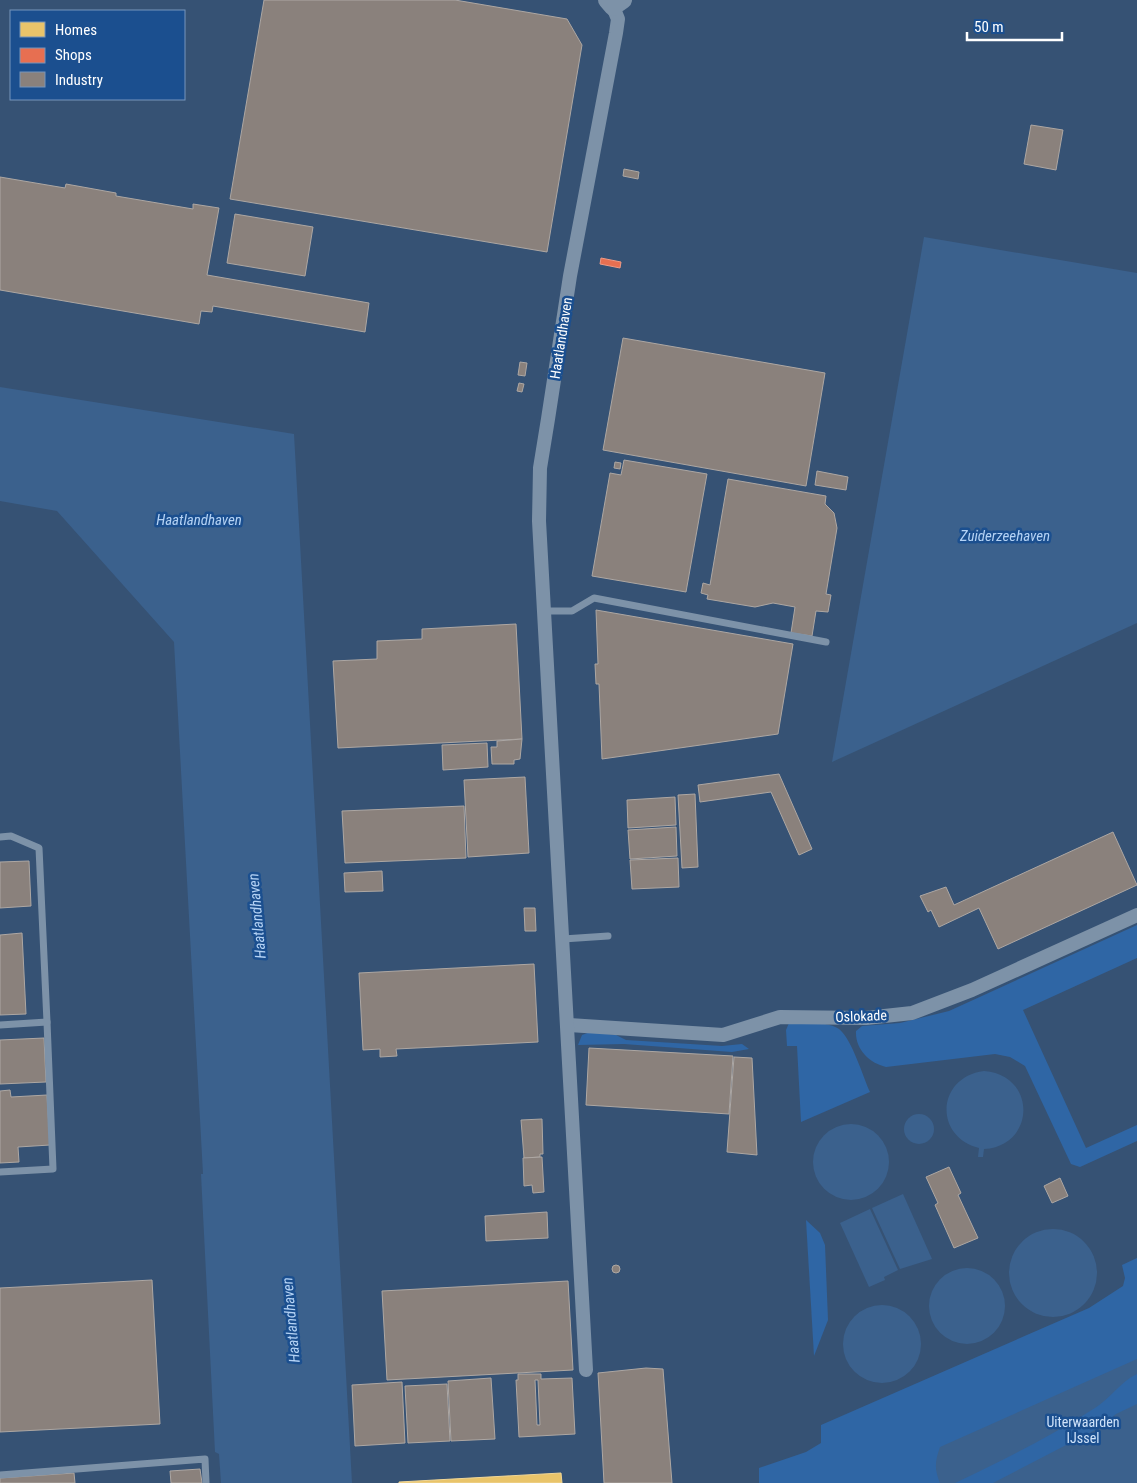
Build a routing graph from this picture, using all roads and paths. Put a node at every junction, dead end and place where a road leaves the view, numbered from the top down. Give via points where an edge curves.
1 (614, 2) edge
2 (544, 612) junction
3 (826, 642) dead end
4 (0, 837) edge
5 (1137, 915) edge
6 (608, 936) dead end
7 (563, 939) junction
8 (47, 1022) junction
9 (0, 1024) edge
10 (568, 1024) junction
11 (0, 1172) edge
12 (586, 1370) dead end
13 (0, 1475) edge
14 (206, 1483) edge

1 - 2 street, Haatlandhaven via 618,19 616,33 570,276 540,468
2 - 3 lane via 572,611 594,598
2 - 7 street, Haatlandhaven
4 - 8 lane via 12,836 39,848
5 - 10 street, Oslokade via 972,990 912,1012 866,1018 780,1017 723,1035
6 - 7 lane
7 - 10 street, Haatlandhaven
8 - 9 lane
8 - 11 lane via 53,1169
10 - 12 street, Haatlandhaven
13 - 14 lane via 205,1460

